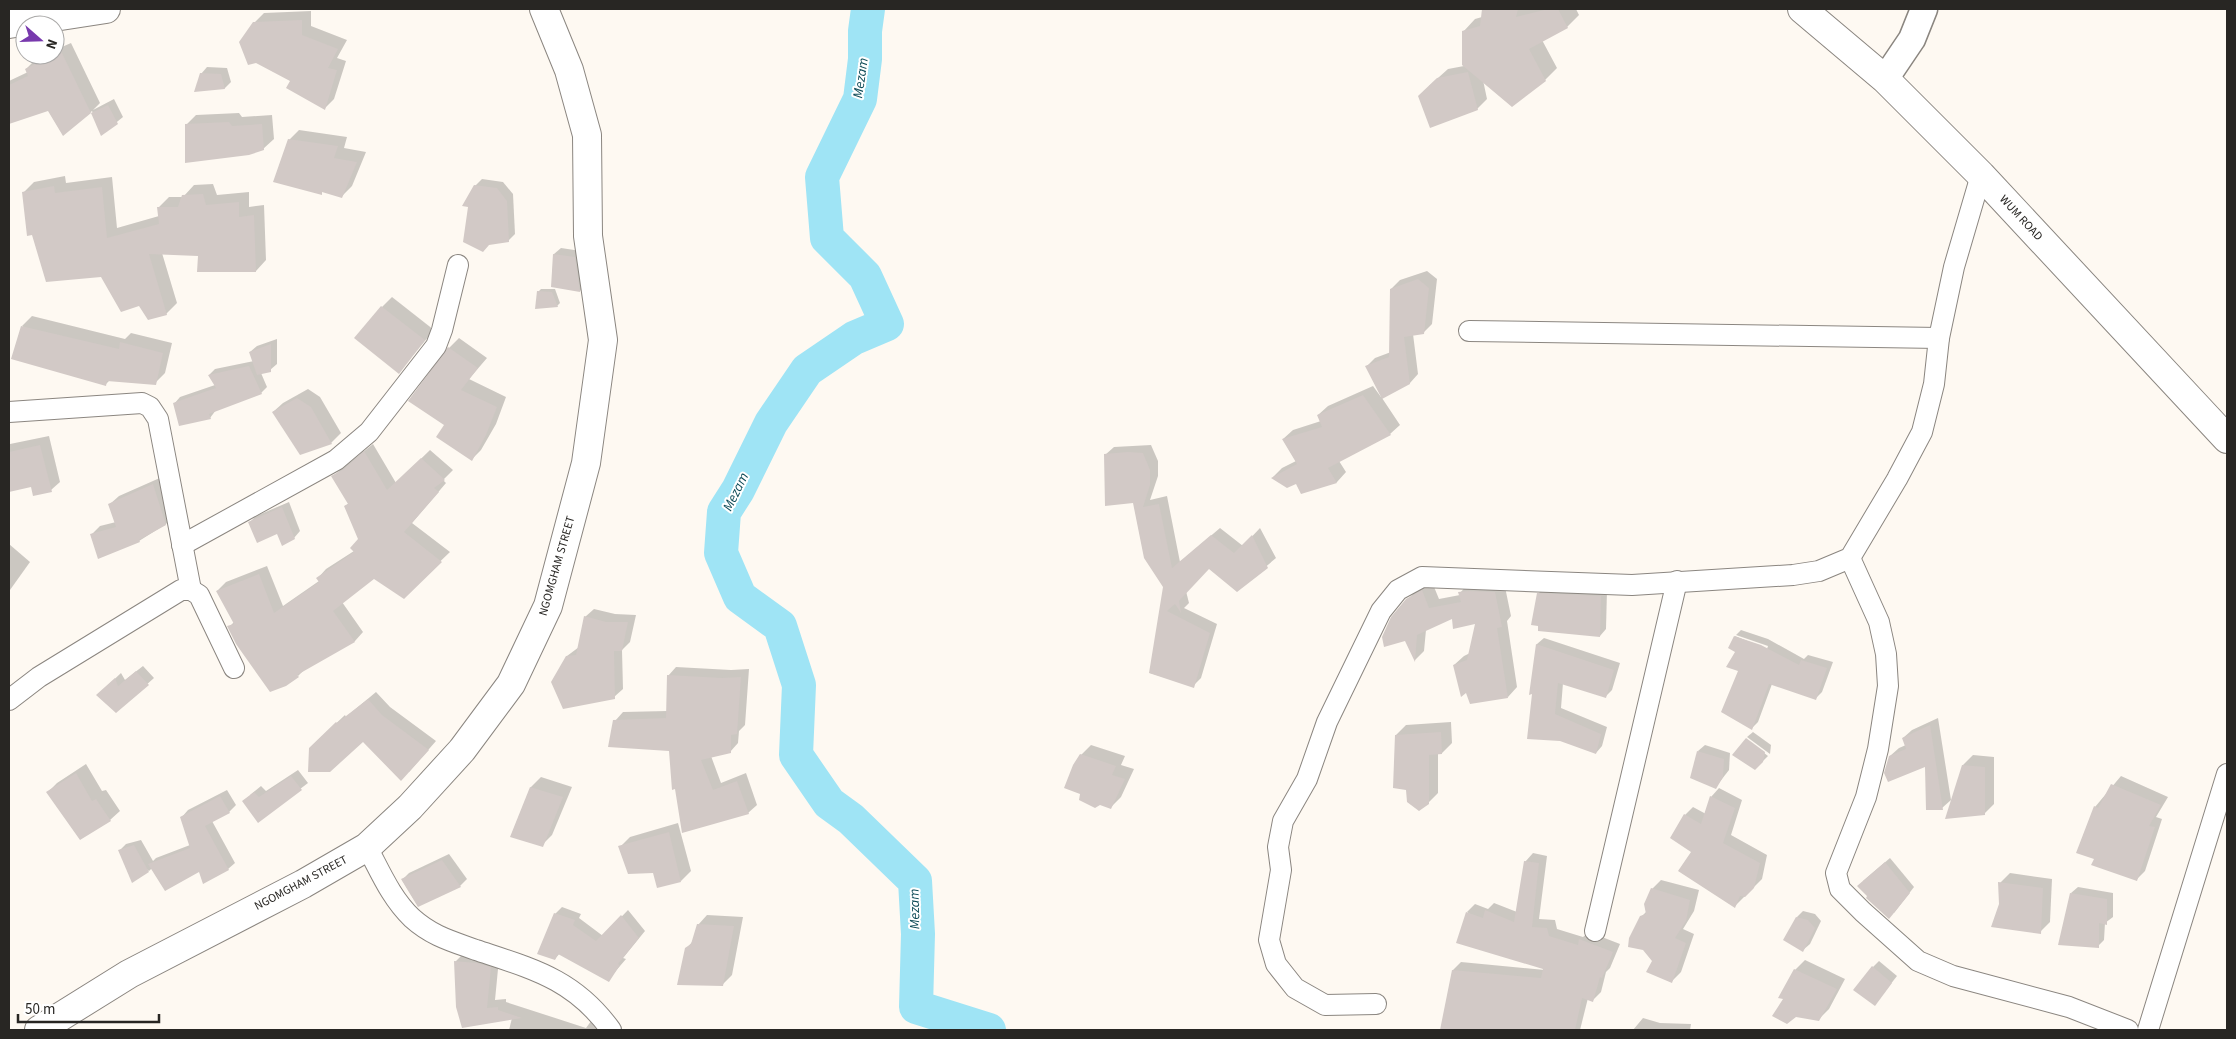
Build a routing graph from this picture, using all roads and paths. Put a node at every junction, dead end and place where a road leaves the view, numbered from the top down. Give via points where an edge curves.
1 (106, 9) edge
2 (544, 9) edge
3 (1802, 9) edge
4 (1924, 9) edge
5 (9, 24) edge
6 (1885, 79) junction
7 (1981, 175) junction
8 (458, 266) dead end
9 (1469, 331) dead end
10 (1939, 338) junction
11 (9, 412) edge
12 (2227, 439) edge
13 (182, 545) junction
14 (1850, 558) junction
15 (1676, 581) junction
16 (191, 590) junction
17 (234, 668) dead end
18 (9, 700) edge
19 (2227, 774) edge
20 (367, 847) junction
21 (1595, 930) dead end
22 (1376, 1004) dead end
23 (39, 1030) edge
24 (611, 1030) edge
25 (2128, 1030) edge
26 (2148, 1030) edge

1 - 5 main road
2 - 20 main road, NGOMGHAM STREET via 568,70 587,135 588,236 603,340 586,463 548,606 511,684 462,750 410,807
3 - 6 main road, WUM ROAD
4 - 6 street via 1912,39
6 - 7 main road, WUM ROAD
7 - 10 street via 1954,267
7 - 12 main road, WUM ROAD
8 - 13 street via 436,346 370,432 336,460
9 - 10 street
10 - 14 street via 1934,384 1922,432
11 - 13 street via 142,403 150,407 158,419
13 - 16 street
14 - 15 street via 1819,571 1793,575
14 - 25 street via 1879,622 1888,686 1866,798 1836,873 1840,889 1918,961 1954,976 2069,1007
15 - 21 street
15 - 22 street via 1632,585 1422,578 1398,590 1381,611 1327,722 1307,780 1283,821 1278,847 1281,870 1269,940 1276,964 1294,988 1325,1005
16 - 17 street via 199,595
16 - 18 street via 181,590 39,677
19 - 26 street
20 - 23 main road, NGOMGHAM STREET via 303,884 129,974
20 - 24 street via 394,898 425,928 438,937 537,971 567,986 591,1005

